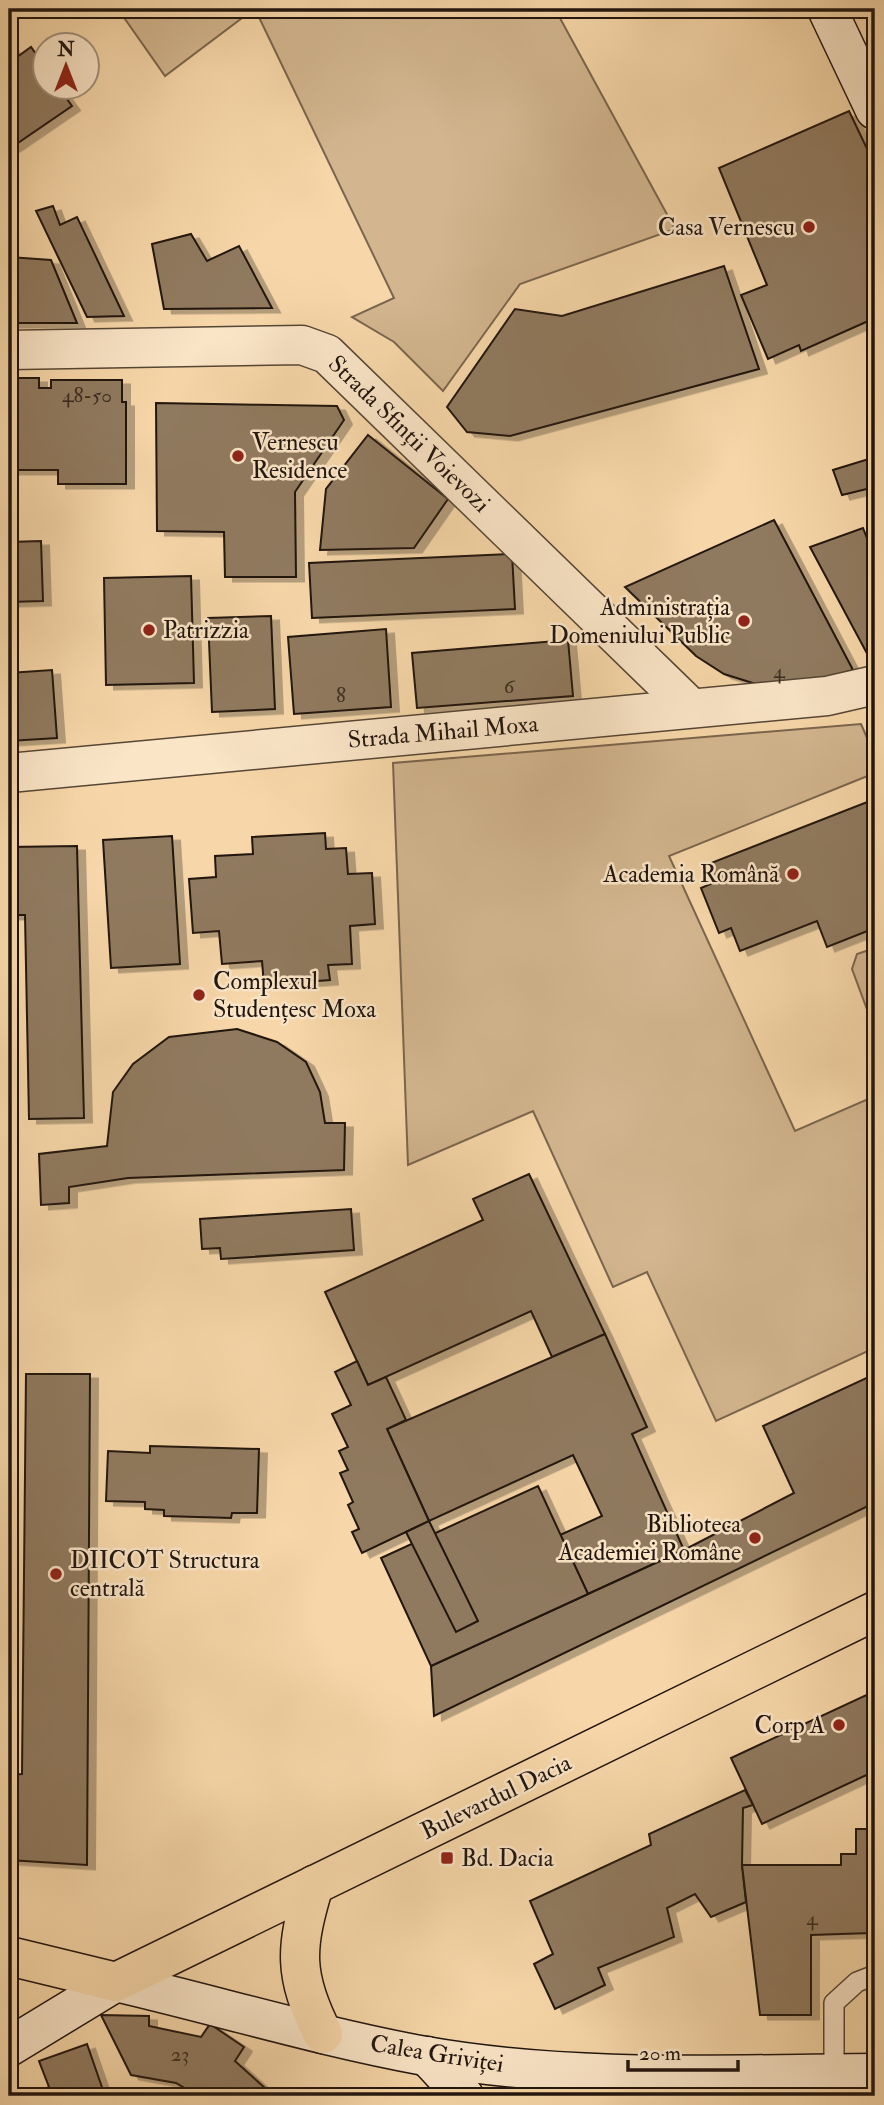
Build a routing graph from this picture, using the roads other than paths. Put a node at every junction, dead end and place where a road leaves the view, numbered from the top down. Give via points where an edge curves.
1 (827, 9) edge
2 (875, 110) edge
3 (9, 350) edge
4 (875, 685) edge
5 (691, 708) junction
6 (9, 773) edge
7 (875, 1611) edge
8 (314, 1885) junction
9 (9, 1956) edge
10 (875, 1975) edge
11 (116, 1982) junction
12 (323, 2034) junction
13 (9, 2047) edge
14 (427, 2056) junction
15 (834, 2073) junction
16 (875, 2073) edge
17 (721, 2075) junction
18 (464, 2096) edge
19 (678, 2096) edge

1 - 2 street
3 - 5 street, Strada Sfinții Voievozi via 302,345 327,355
4 - 5 street, Strada Mihail Moxa via 827,696
5 - 6 street, Strada Mihail Moxa
7 - 8 main road, Bulevardul Dacia
8 - 11 main road, Bulevardul Dacia
8 - 12 main road via 301,1927 299,1961 305,1998
9 - 11 main road, Calea Griviței
10 - 15 lane via 857,1982 834,2003
11 - 12 street, Calea Griviței
11 - 13 street
12 - 14 street, Calea Griviței
14 - 17 street, Calea Griviței via 569,2071
14 - 18 street
15 - 16 street, Calea Griviței
15 - 17 street, Calea Griviței
17 - 19 street

